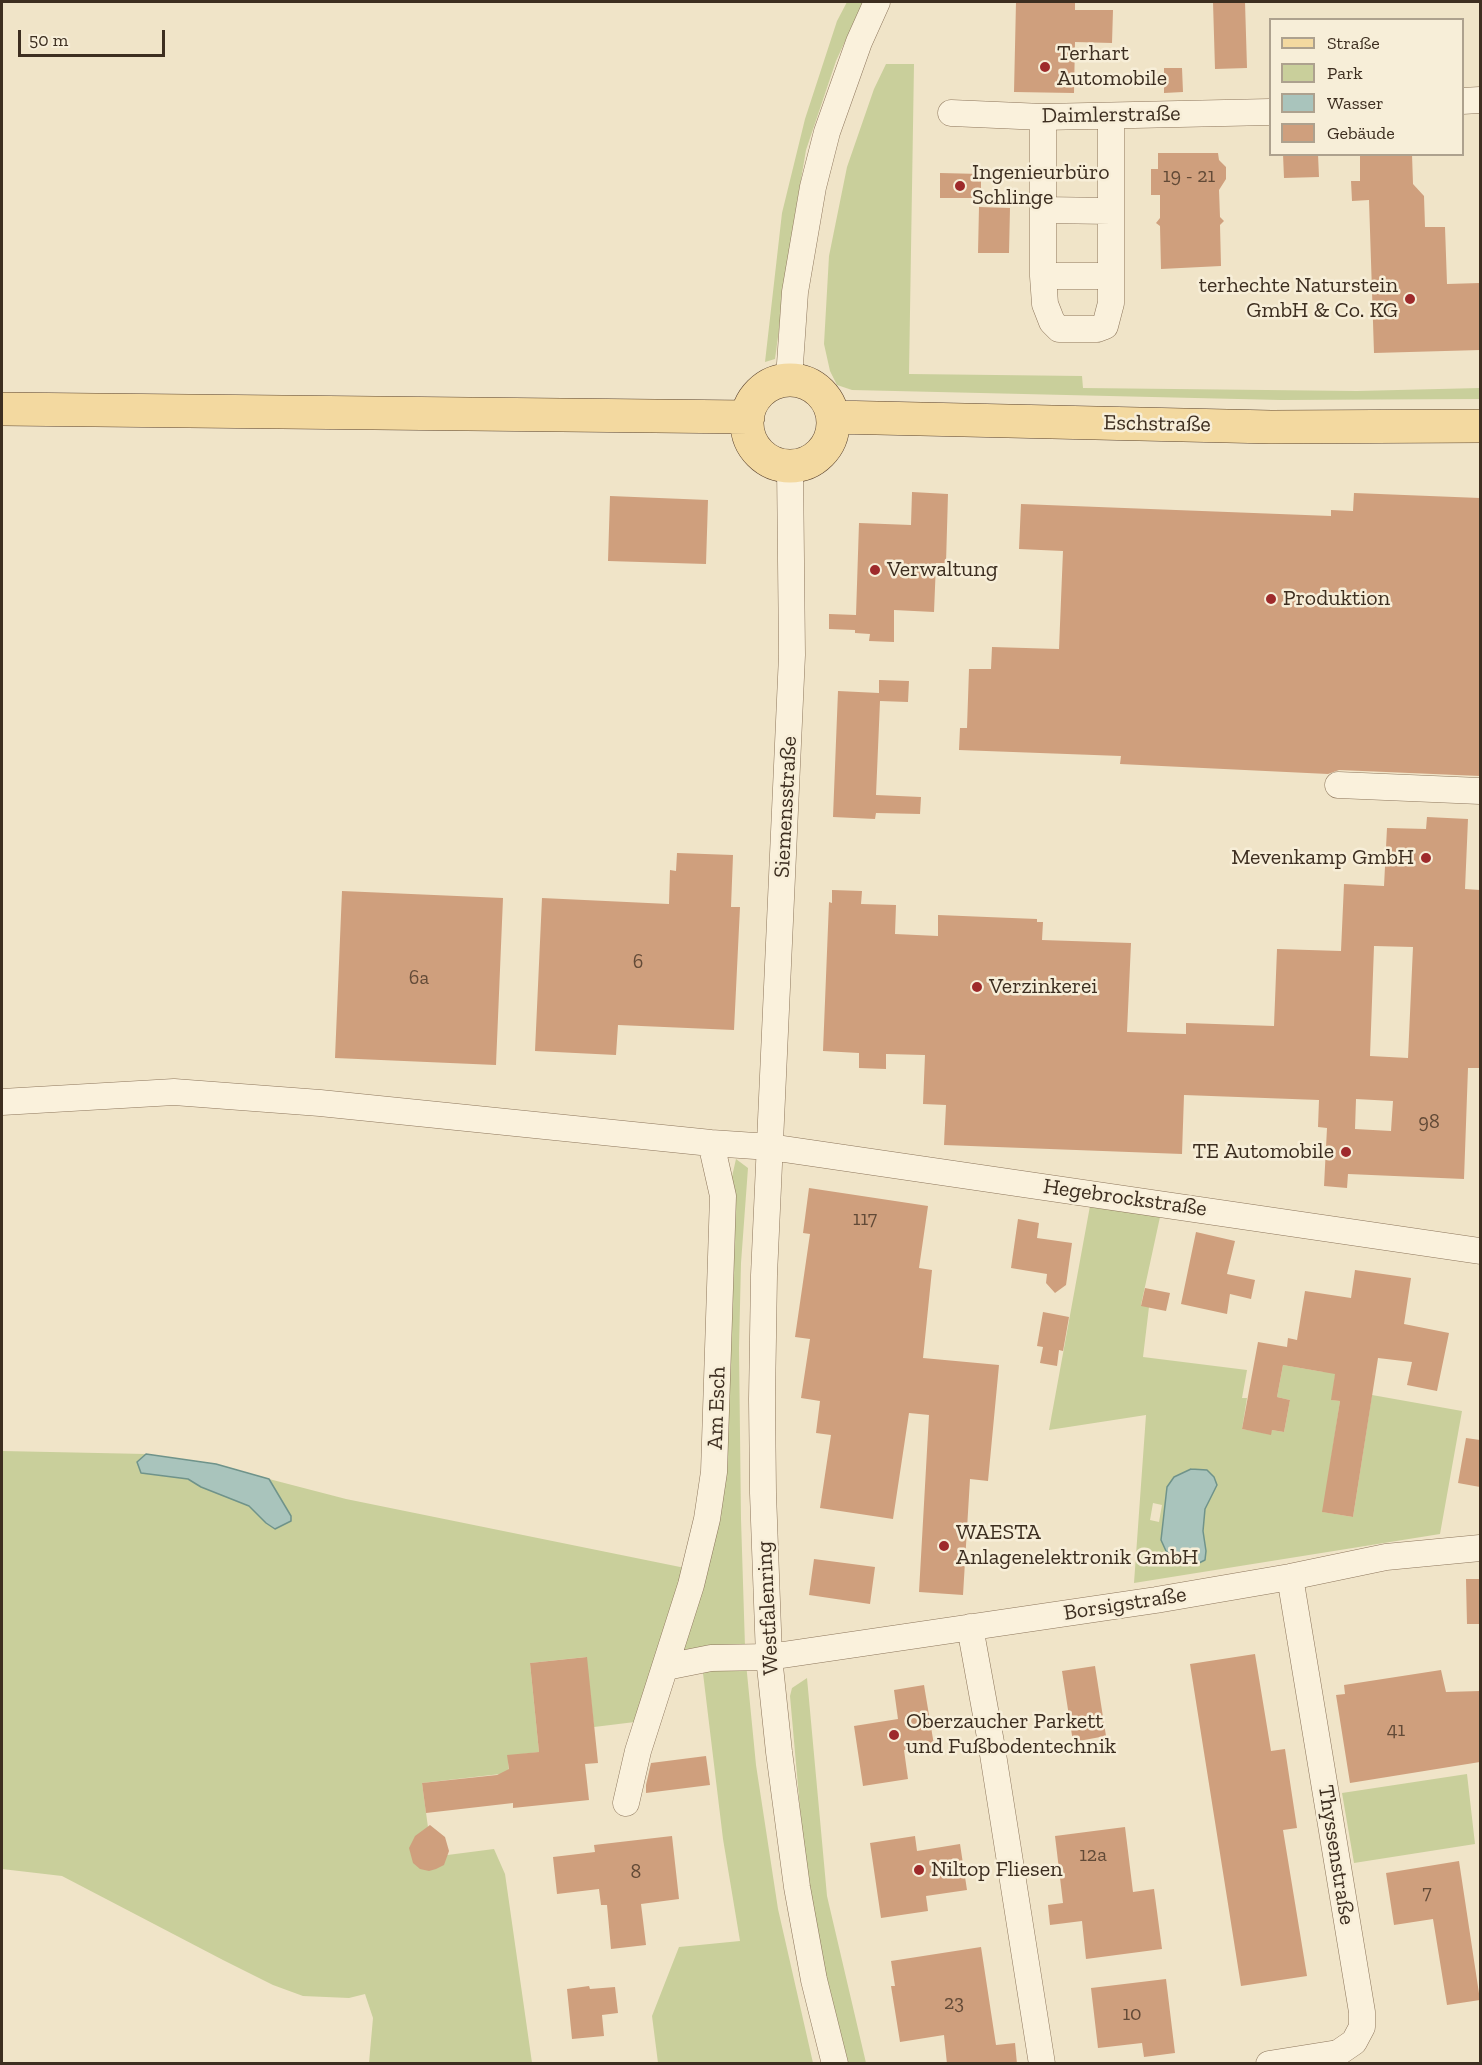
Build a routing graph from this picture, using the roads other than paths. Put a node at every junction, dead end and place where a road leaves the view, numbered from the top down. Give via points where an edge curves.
1 (877, 2) edge
2 (1480, 100) edge
3 (1464, 101) edge
4 (1269, 112) edge
5 (951, 114) dead end
6 (1111, 116) junction
7 (1043, 117) junction
8 (1043, 210) junction
9 (1111, 211) junction
10 (1043, 276) junction
11 (1111, 276) junction
12 (787, 379) junction
13 (2, 410) edge
14 (748, 417) junction
15 (833, 417) junction
16 (1480, 426) edge
17 (790, 466) junction
18 (1338, 785) dead end
19 (1480, 791) edge
20 (2, 1102) edge
21 (711, 1143) junction
22 (770, 1147) junction
23 (1480, 1251) edge
24 (1480, 1548) edge
25 (1290, 1577) junction
26 (970, 1627) junction
27 (769, 1657) junction
28 (666, 1667) junction
29 (626, 1803) dead end
30 (835, 2064) edge
31 (1042, 2064) edge
32 (1269, 2064) edge

1 - 12 street via 827,132 813,187 795,291
2 - 3 street
4 - 6 street, Daimlerstraße
5 - 7 street, Daimlerstraße
6 - 7 street, Daimlerstraße
6 - 9 street
7 - 8 street
8 - 9 street
8 - 10 street
9 - 11 street
10 - 11 street
10 - 11 street via 1045,304 1059,329 1097,329 1105,326 1111,303
12 - 14 main road via 761,391
12 - 15 main road via 803,381 817,389 828,401
13 - 14 main road
14 - 17 main road via 753,445 769,460
15 - 16 main road, Eschstraße via 1271,427
15 - 17 main road via 833,432 823,451 804,464
17 - 22 street, Siemensstraße via 792,655
18 - 19 street
20 - 21 street, Hegebrockstraße via 174,1092 320,1102
21 - 22 street, Hegebrockstraße
21 - 28 street, Am Esch via 723,1197 714,1472 691,1585
22 - 23 street, Hegebrockstraße
22 - 27 street, Westfalenring via 762,1399
24 - 25 street, Borsigstraße via 1386,1557
25 - 26 street, Borsigstraße
25 - 32 street, Thyssenstraße via 1362,2028 1354,2042 1338,2053
26 - 27 street, Borsigstraße
26 - 31 street
27 - 28 street via 711,1658
27 - 30 street, Westfalenring via 797,1887
28 - 29 street, Am Esch via 638,1751

